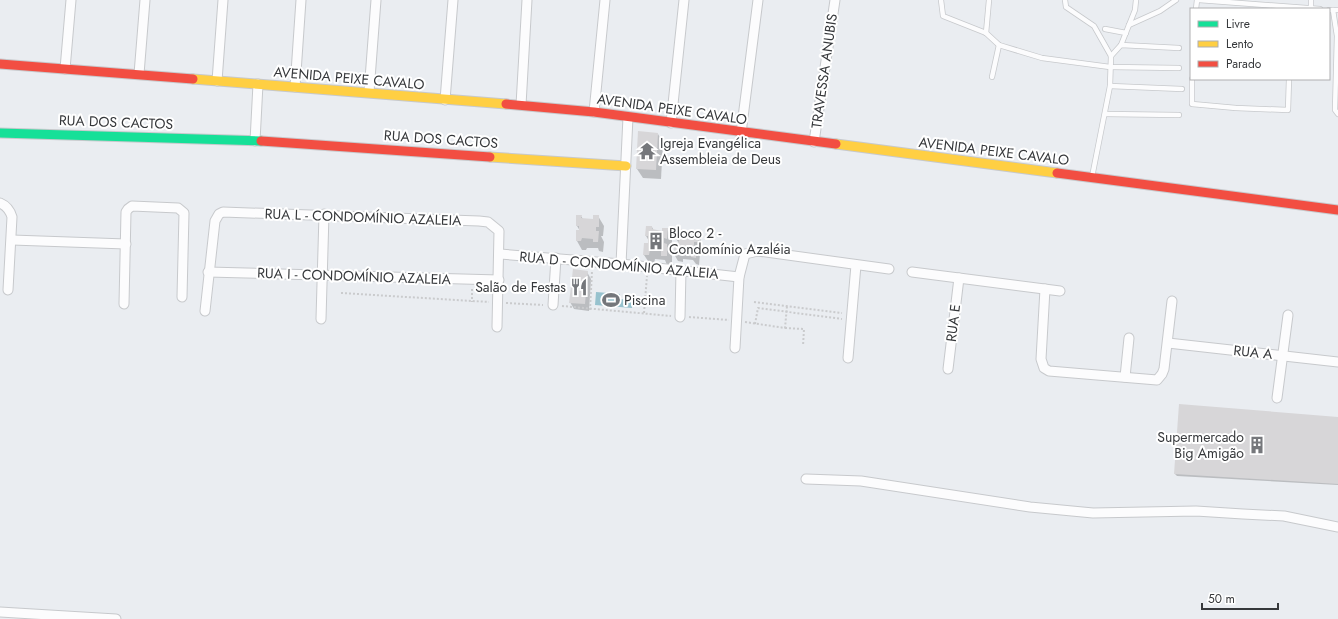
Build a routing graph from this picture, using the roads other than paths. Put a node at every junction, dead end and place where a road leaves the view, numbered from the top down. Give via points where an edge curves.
1 (71, 0) edge
2 (145, 0) edge
3 (223, 0) edge
4 (300, 0) edge
5 (376, 0) edge
6 (453, 0) edge
7 (527, 0) edge
8 (605, 0) edge
9 (684, 0) edge
10 (758, 0) edge
11 (835, 0) edge
12 (941, 0) edge
13 (989, 0) edge
14 (1065, 0) edge
15 (1136, 0) edge
16 (1176, 0) edge
17 (1198, 0) edge
18 (1311, 0) edge
19 (1290, 8) edge
20 (1311, 8) edge
21 (1333, 10) edge
22 (1129, 25) junction
23 (1105, 29) dead end
24 (986, 33) junction
25 (1126, 33) junction
26 (1337, 36) edge
27 (999, 45) junction
28 (1121, 45) junction
29 (1179, 48) dead end
30 (1110, 56) junction
31 (0, 64) edge
32 (1110, 67) junction
33 (1179, 68) dead end
34 (65, 70) junction
35 (139, 74) junction
36 (992, 77) dead end
37 (1192, 80) edge
38 (1289, 80) edge
39 (217, 81) junction
40 (258, 84) junction
41 (1110, 86) junction
42 (295, 87) junction
43 (1182, 89) dead end
44 (369, 92) junction
45 (445, 100) junction
46 (521, 105) junction
47 (594, 112) junction
48 (1105, 114) junction
49 (1338, 114) edge
50 (1179, 115) dead end
51 (628, 117) junction
52 (671, 122) junction
53 (0, 133) edge
54 (741, 133) junction
55 (255, 141) junction
56 (814, 142) junction
57 (626, 166) junction
58 (1092, 177) junction
59 (0, 203) edge
60 (1338, 210) edge
61 (324, 214) junction
62 (12, 240) junction
63 (126, 244) junction
64 (500, 254) junction
65 (556, 258) junction
66 (621, 264) junction
67 (856, 265) junction
68 (889, 268) dead end
69 (682, 270) junction
70 (208, 272) junction
71 (912, 272) dead end
72 (322, 275) junction
73 (739, 277) junction
74 (959, 278) junction
75 (499, 280) junction
76 (1044, 289) junction
77 (8, 290) dead end
78 (1060, 291) dead end
79 (182, 297) dead end
80 (1172, 301) dead end
81 (124, 304) dead end
82 (553, 305) road end
83 (205, 311) dead end
84 (1288, 315) dead end
85 (680, 316) road end
86 (321, 319) dead end
87 (497, 327) dead end
88 (1129, 338) dead end
89 (1168, 343) junction
90 (735, 348) dead end
91 (1282, 355) junction
92 (848, 358) dead end
93 (1338, 362) edge
94 (948, 369) dead end
95 (1124, 377) junction
96 (1277, 398) dead end
97 (806, 479) dead end
98 (1338, 527) edge
99 (0, 612) edge
100 (116, 619) edge

1 - 34 street
2 - 35 street
3 - 39 street
4 - 42 street
5 - 44 street
6 - 45 street
7 - 46 street
8 - 47 street
9 - 52 street
10 - 54 street
11 - 56 street, TRAVESSA ANUBIS
12 - 24 lane via 943,16
13 - 24 lane
14 - 30 lane via 1066,7 1094,26
15 - 22 lane
16 - 22 lane via 1160,11
17 - 19 lane
18 - 20 lane
19 - 20 lane
21 - 26 lane
22 - 25 lane
23 - 25 lane
24 - 27 lane
25 - 28 lane
26 - 49 lane via 1335,110
27 - 32 lane via 1042,58
27 - 36 lane
28 - 29 lane
28 - 30 lane
30 - 32 lane
31 - 34 street, AVENIDA PEIXE CAVALO
32 - 33 lane
32 - 41 lane
34 - 35 street, AVENIDA PEIXE CAVALO
35 - 39 street, AVENIDA PEIXE CAVALO
37 - 38 lane via 1192,104 1288,110
39 - 40 street, AVENIDA PEIXE CAVALO
40 - 42 street, AVENIDA PEIXE CAVALO
40 - 55 street
41 - 43 lane
41 - 48 lane
42 - 44 street, AVENIDA PEIXE CAVALO
44 - 45 street, AVENIDA PEIXE CAVALO
45 - 46 street, AVENIDA PEIXE CAVALO
46 - 47 street, AVENIDA PEIXE CAVALO
47 - 51 street, AVENIDA PEIXE CAVALO
48 - 50 lane
48 - 58 lane
51 - 52 street, AVENIDA PEIXE CAVALO
51 - 57 street
52 - 54 street, AVENIDA PEIXE CAVALO
53 - 55 street, RUA DOS CACTOS
54 - 56 street, AVENIDA PEIXE CAVALO
55 - 57 street, RUA DOS CACTOS
56 - 58 street, AVENIDA PEIXE CAVALO
57 - 66 street
58 - 60 street, AVENIDA PEIXE CAVALO
59 - 62 street via 10,210
61 - 64 street, RUA L - CONDOMÍNIO AZALEIA via 488,222 499,231
61 - 70 street, RUA L - CONDOMÍNIO AZALEIA via 223,212 215,221
61 - 72 street
62 - 63 street
62 - 77 street
63 - 79 street via 128,209 132,206 182,209 185,222
63 - 81 street
64 - 65 street, RUA D - CONDOMÍNIO AZALEIA
64 - 75 street
65 - 66 street, RUA D - CONDOMÍNIO AZALEIA
65 - 82 street
66 - 69 street, RUA D - CONDOMÍNIO AZALEIA
67 - 68 street
67 - 73 street via 758,251 745,254
67 - 92 street via 847,320
69 - 73 street, RUA D - CONDOMÍNIO AZALEIA
69 - 85 street
70 - 72 street, RUA I - CONDOMÍNIO AZALEIA
70 - 83 street
71 - 74 street
72 - 75 street, RUA I - CONDOMÍNIO AZALEIA
72 - 86 street
73 - 90 street
74 - 76 street
74 - 94 street, RUA E
75 - 87 street
76 - 78 street
76 - 95 street via 1041,359 1044,368 1049,371
80 - 89 street
84 - 91 street
88 - 95 street
89 - 91 street, RUA A
89 - 95 street via 1162,374 1157,380
91 - 93 street, RUA A
91 - 96 street
97 - 98 street via 867,482 1030,507 1085,512 1196,511 1284,516
99 - 100 street

